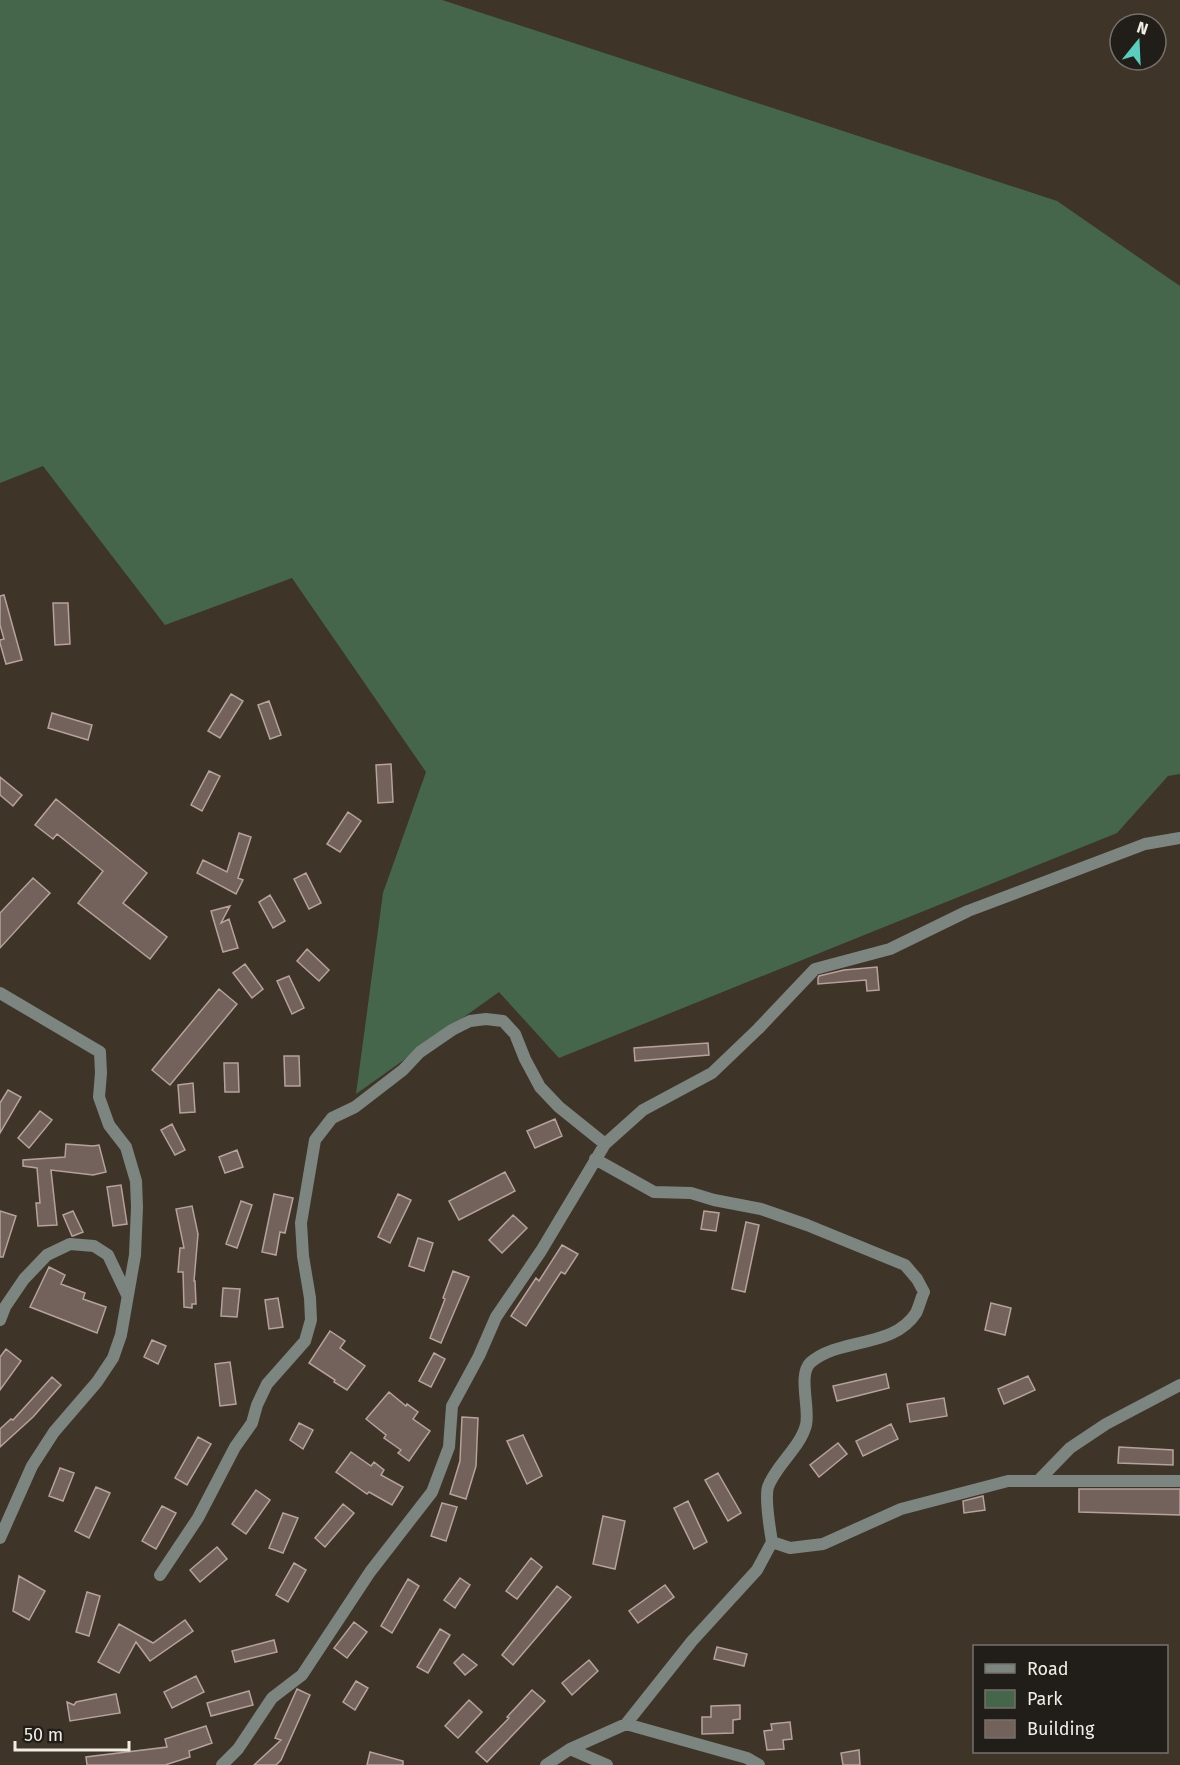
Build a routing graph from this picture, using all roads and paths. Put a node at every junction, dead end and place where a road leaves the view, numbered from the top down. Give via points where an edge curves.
1 (1180, 838) edge
2 (0, 993) edge
3 (605, 1144) junction
4 (595, 1158) junction
5 (128, 1296) junction
6 (0, 1320) edge
7 (1180, 1385) edge
8 (1038, 1481) junction
9 (1180, 1481) edge
10 (0, 1538) edge
11 (771, 1542) junction
12 (160, 1575) dead end
13 (626, 1724) junction
14 (570, 1749) junction
15 (222, 1765) edge
16 (546, 1765) edge
17 (607, 1765) edge
18 (759, 1765) edge

1 - 3 street via 1145,844 968,911 890,949 815,969 712,1073 643,1110
2 - 5 street via 100,1052 99,1097 109,1125 126,1147 136,1181 135,1255
3 - 4 street
3 - 12 street via 540,1087 515,1034 503,1021 486,1019 470,1021 452,1030 355,1107 332,1118 315,1140 301,1223 311,1320 305,1341 267,1384 252,1423
4 - 11 street via 654,1192 691,1194 761,1209 807,1225 905,1265 924,1292 915,1313 902,1327 823,1354 808,1365 806,1425 767,1489
4 - 15 street via 496,1317 452,1406 449,1447 432,1492 370,1572 302,1675 272,1698 238,1749
5 - 6 street via 108,1255 94,1246 70,1244 47,1255 24,1279
5 - 10 street via 113,1358 32,1466
7 - 8 street via 1070,1448
8 - 9 street
8 - 11 street via 1008,1481 901,1509 823,1544 790,1548
11 - 13 street via 757,1570 692,1641
13 - 14 street
13 - 18 street via 747,1758
14 - 16 street
14 - 17 street

